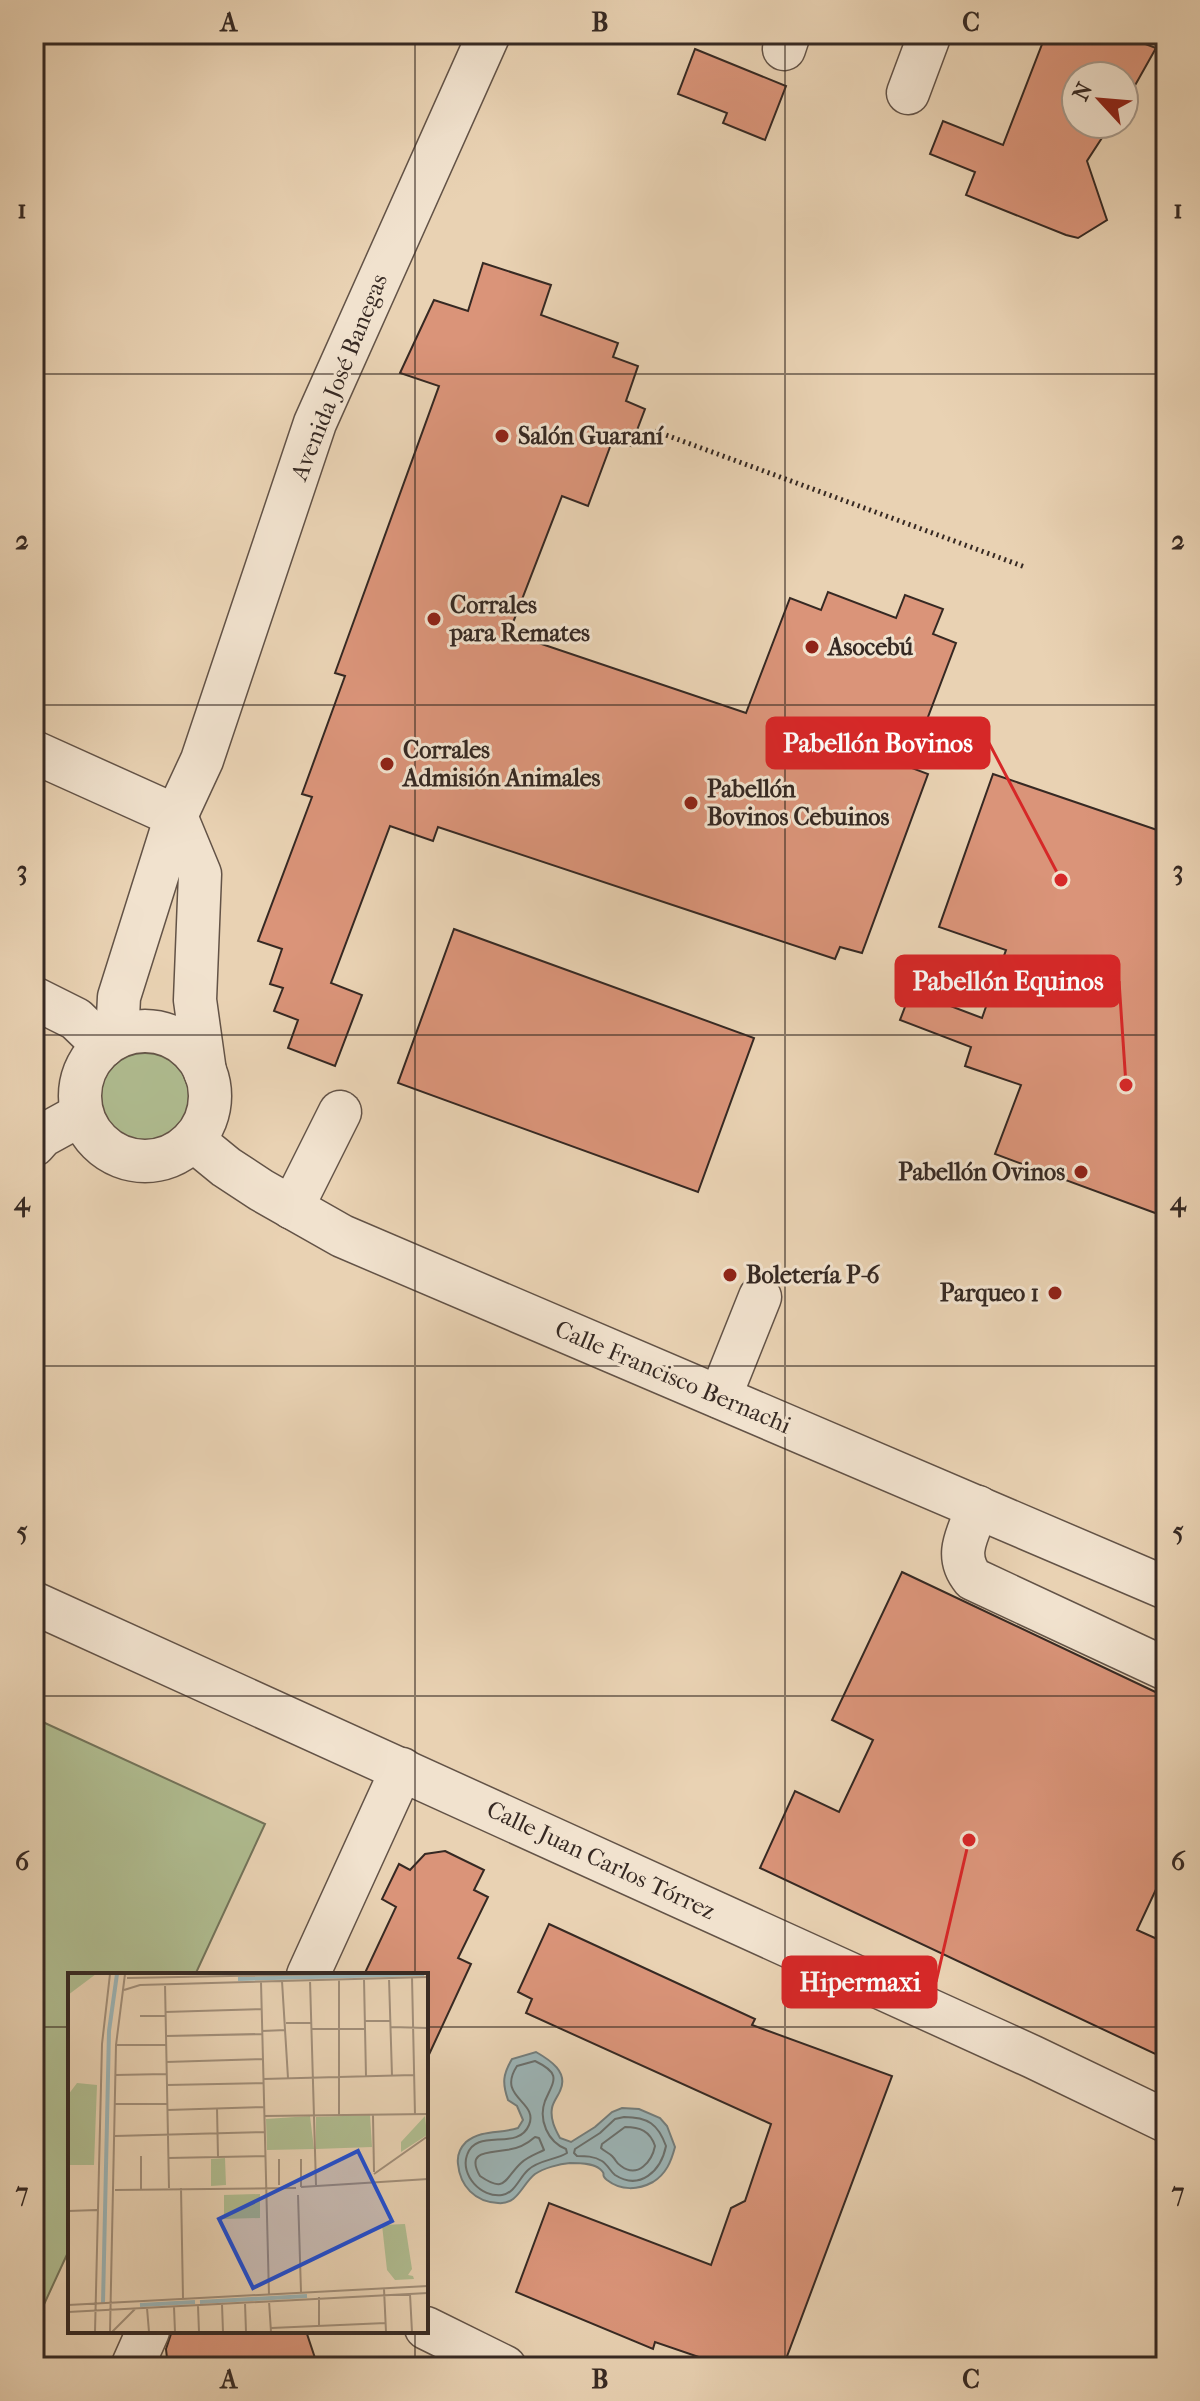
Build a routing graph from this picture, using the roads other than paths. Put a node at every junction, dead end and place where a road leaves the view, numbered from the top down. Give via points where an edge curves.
1 (489, 34) edge
2 (930, 34) edge
3 (908, 93) dead end
4 (34, 752) edge
5 (176, 816) junction
6 (34, 998) edge
7 (111, 1041) junction
8 (205, 1072) junction
9 (340, 1112) dead end
10 (82, 1114) junction
11 (193, 1140) junction
12 (34, 1145) edge
13 (292, 1208) junction
14 (760, 1297) dead end
15 (720, 1397) junction
16 (978, 1507) junction
17 (1166, 1588) edge
18 (34, 1603) edge
19 (1166, 1669) edge
20 (402, 1769) junction
21 (309, 1973) edge
22 (1166, 2121) edge
23 (428, 2329) edge
24 (147, 2333) edge
25 (132, 2367) edge
26 (505, 2367) edge

1 - 5 street, Avenida José Banegas via 315,423 202,760
2 - 3 street
4 - 5 street
5 - 7 street, Avenida José Banegas via 119,997
5 - 8 street via 200,874 195,1000
6 - 7 street
7 - 8 street via 147,1031 175,1039
7 - 10 street via 85,1069
8 - 11 street via 207,1115
9 - 13 street
10 - 11 street via 97,1141 122,1158 152,1161
10 - 12 street
11 - 13 street, Calle Francisco Bernachi
13 - 15 street, Calle Francisco Bernachi via 342,1236
14 - 15 street
15 - 16 street, Calle Francisco Bernachi
16 - 17 street, Calle Francisco Bernachi
16 - 19 street via 961,1553 973,1579
18 - 20 street, Calle Juan Carlos Tórrez
20 - 21 street
20 - 22 street, Calle Juan Carlos Tórrez
23 - 26 street
24 - 25 street

